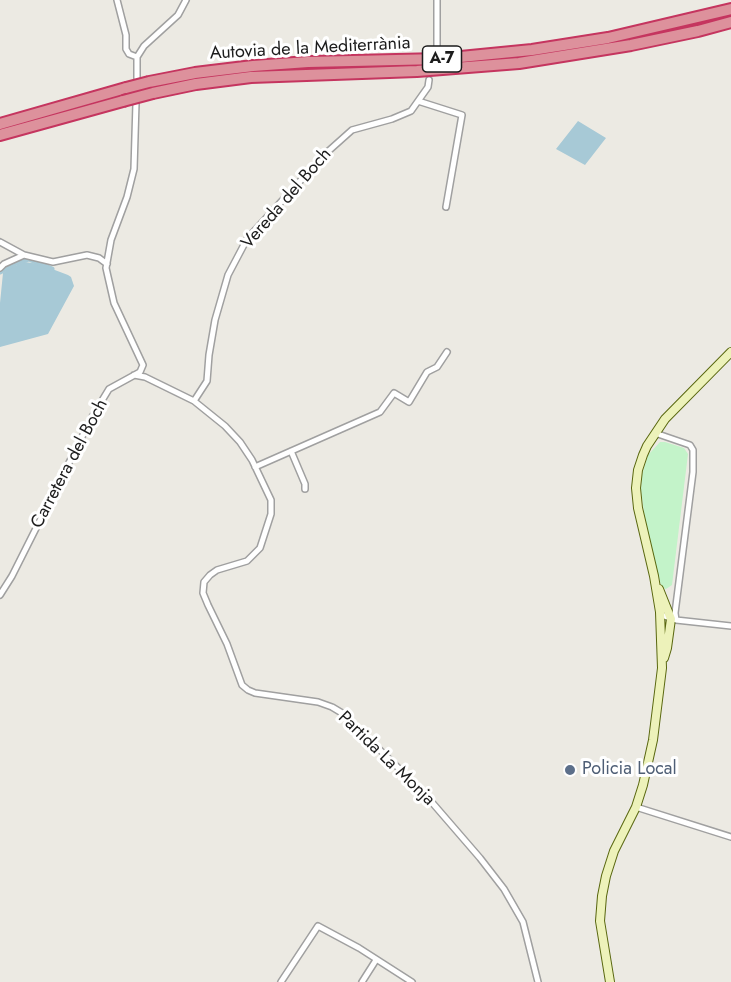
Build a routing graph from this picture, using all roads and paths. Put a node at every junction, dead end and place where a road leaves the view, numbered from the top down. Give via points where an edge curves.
1 (117, 0) edge
2 (186, 0) edge
3 (438, 0) edge
4 (731, 3) edge
5 (731, 9) edge
6 (702, 17) junction
7 (731, 22) edge
8 (437, 48) dead end
9 (137, 57) junction
10 (137, 78) dead end
11 (429, 80) dead end
12 (151, 87) junction
13 (418, 100) junction
14 (136, 103) dead end
15 (0, 123) edge
16 (0, 135) edge
17 (446, 207) dead end
18 (0, 242) edge
19 (24, 255) junction
20 (107, 264) junction
21 (0, 268) edge
22 (447, 352) dead end
23 (731, 352) edge
24 (134, 375) junction
25 (194, 401) junction
26 (655, 433) junction
27 (291, 451) junction
28 (255, 466) junction
29 (305, 489) dead end
30 (654, 576) junction
31 (0, 595) edge
32 (660, 612) junction
33 (673, 619) junction
34 (731, 626) edge
35 (662, 668) junction
36 (636, 807) junction
37 (731, 837) edge
38 (376, 960) junction
39 (398, 974) junction
40 (609, 978) edge
41 (281, 982) edge
42 (362, 982) edge
43 (397, 982) edge
44 (412, 982) edge
45 (538, 982) edge
46 (604, 982) edge

1 - 9 street via 126,49
2 - 9 street via 178,15
3 - 8 street
4 - 6 highway via 711,9
5 - 6 highway, Autovia de la Mediterrània / A-7
6 - 12 highway, Autovia de la Mediterrània / A-7 via 532,50 440,59 253,66 195,73
7 - 12 highway, Autovia de la Mediterrània / A-7 via 631,45 519,63 427,71 251,77
9 - 10 street
11 - 13 street, Vereda del Boch
12 - 15 highway, Autovia de la Mediterrània / A-7, bridge via 126,88
12 - 16 highway, Autovia de la Mediterrània / A-7, bridge via 123,101
13 - 17 street via 462,116
13 - 25 street, Vereda del Boch via 411,111 352,130 247,239 228,275 215,320 207,381
14 - 20 street via 134,169
18 - 19 street
19 - 20 street via 53,262 87,255
19 - 21 street
20 - 24 street via 114,303 143,365
22 - 27 street via 437,367 427,372 409,402 394,393 380,412
23 - 26 street
24 - 25 street
24 - 31 street, Carretera del Boch via 109,389 97,408
25 - 28 street via 225,426
26 - 30 street via 643,455 636,488
26 - 33 street via 690,445 693,450
27 - 28 street
27 - 29 street
28 - 45 street, Partida La Monja via 271,500 264,541 247,561 210,575 204,582 203,593 243,685 255,693 332,707 423,792 504,889 523,922
30 - 32 street
30 - 33 street
32 - 33 street
32 - 35 street
33 - 34 street
33 - 35 street
35 - 36 street via 653,740
36 - 37 street
36 - 40 street via 614,850 602,896 600,921
38 - 39 street
38 - 41 street via 318,926
38 - 42 street
39 - 43 street
39 - 44 street
40 - 46 street

